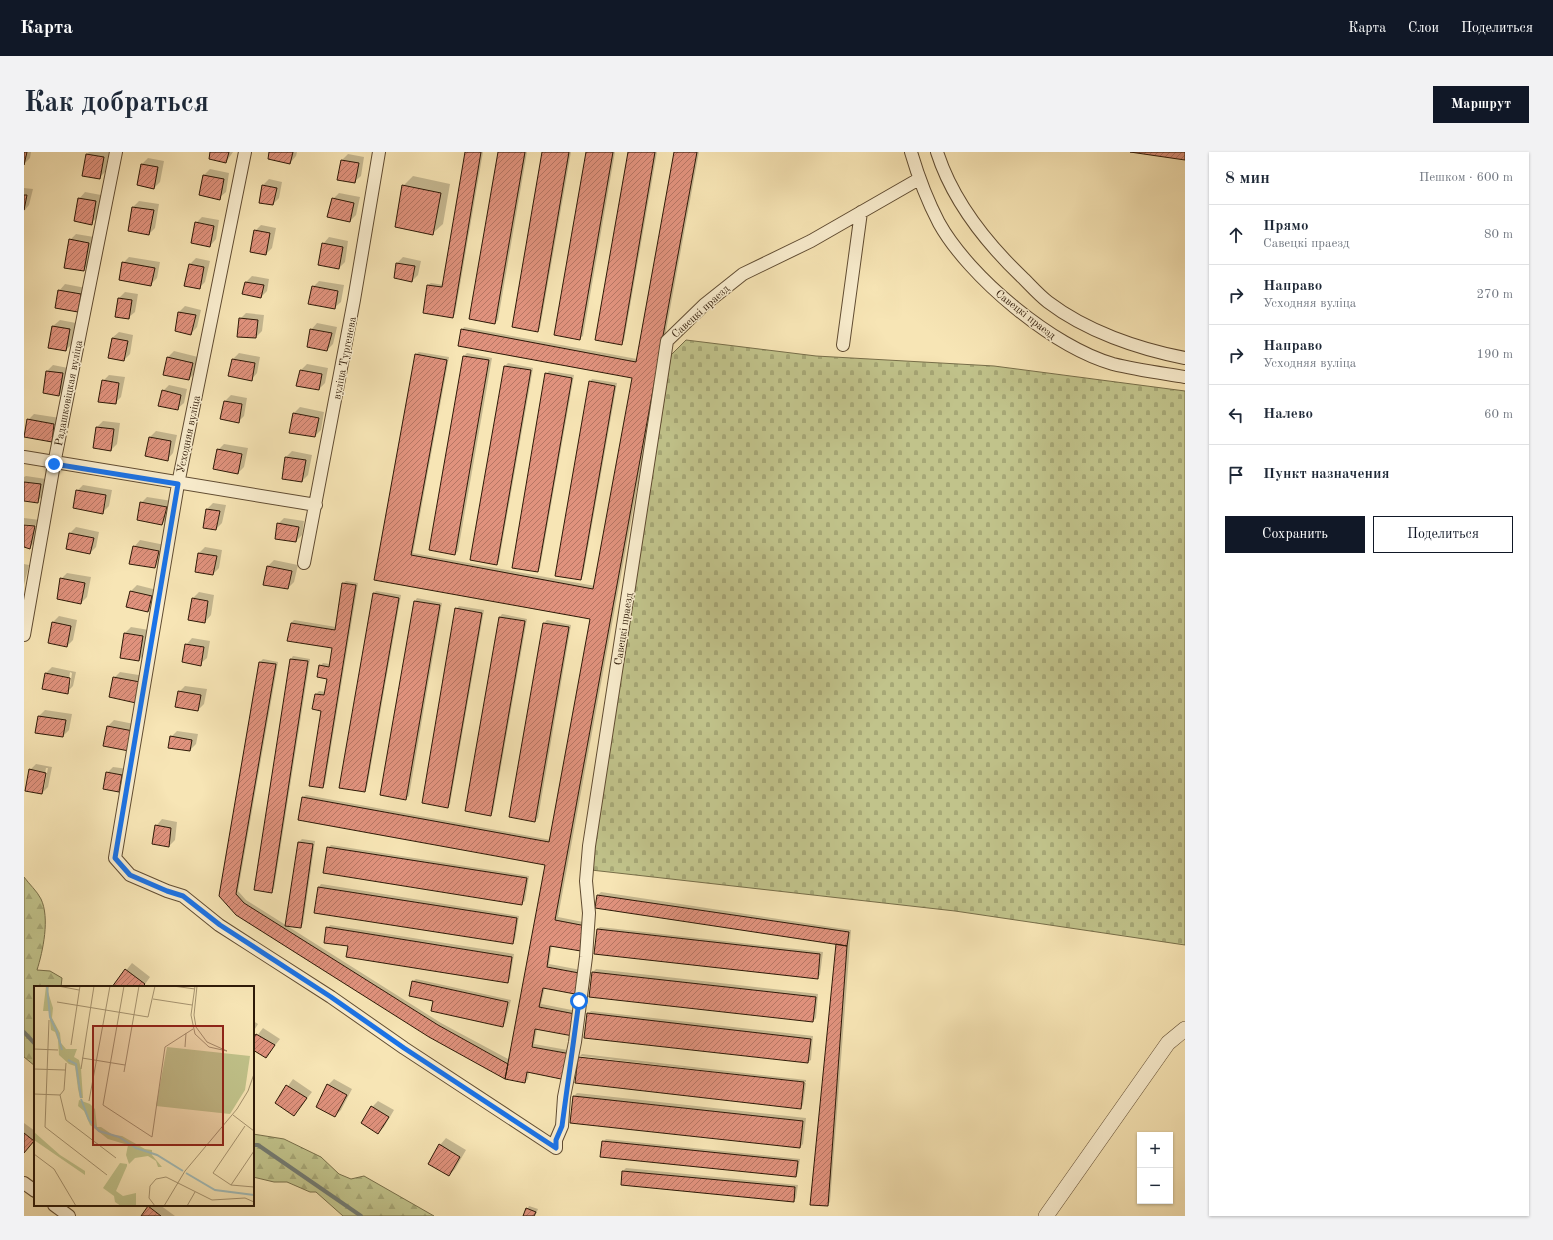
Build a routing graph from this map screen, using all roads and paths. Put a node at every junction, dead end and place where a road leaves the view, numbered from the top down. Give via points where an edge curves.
1 (116, 152) edge
2 (245, 152) edge
3 (379, 152) edge
4 (911, 152) edge
5 (937, 152) edge
6 (919, 180) junction
7 (861, 212) junction
8 (843, 345) dead end
9 (1185, 358) edge
10 (1185, 377) edge
11 (24, 458) edge
12 (54, 464) junction
13 (178, 484) junction
14 (316, 506) junction
15 (304, 563) dead end
16 (24, 635) edge
17 (1185, 1029) edge
18 (556, 1148) joint
19 (24, 1183) edge
20 (34, 1190) edge
21 (55, 1206) edge
22 (69, 1216) edge
23 (1046, 1216) edge

1 - 12 street, Радашковіцкая вуліца
2 - 13 street, Усходняя вуліца
3 - 14 street, вуліца Тургенева
4 - 6 street, Савецкі праезд
5 - 9 street, Савецкі праезд via 966,213 999,255 1048,302 1093,329
6 - 7 street, Савецкі праезд
6 - 10 street, Савецкі праезд via 940,224 970,265 1009,303 1063,342 1112,363
7 - 8 street
7 - 18 street, Савецкі праезд via 811,241 743,274 704,305 667,341 589,846 586,881 589,913 586,957 564,1097 562,1126 556,1140
11 - 12 street
12 - 13 street
12 - 16 street, Радашковіцкая вуліца
13 - 14 street
13 - 18 street, Усходняя вуліца via 115,858 130,875 183,896 220,925
14 - 15 street, вуліца Тургенева
17 - 23 street via 1168,1043
19 - 20 street
21 - 22 street

